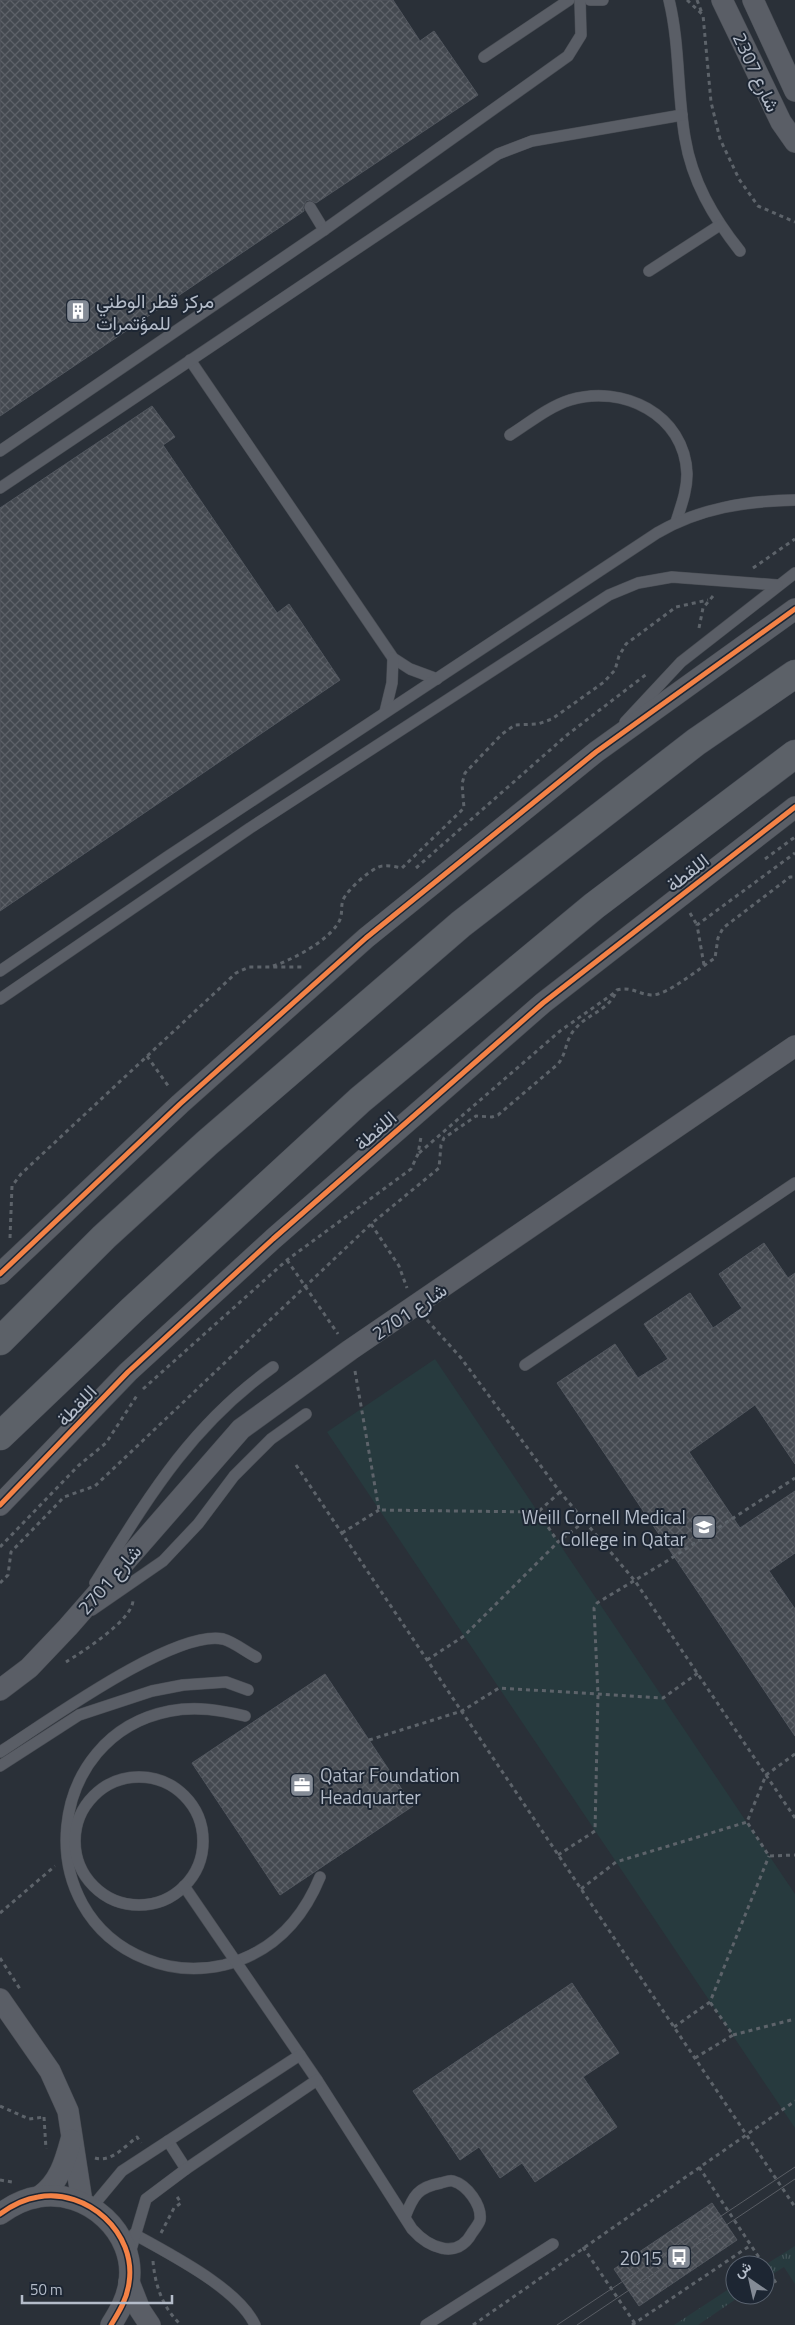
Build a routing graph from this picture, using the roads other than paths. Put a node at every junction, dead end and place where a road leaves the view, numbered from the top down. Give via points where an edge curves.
1 (569, 0) edge
2 (580, 0) edge
3 (590, 0) edge
4 (603, 0) edge
5 (669, 0) edge
6 (722, 0) edge
7 (753, 0) edge
8 (484, 57) dead end
9 (795, 91) edge
10 (682, 115) junction
11 (795, 142) edge
12 (310, 207) dead end
13 (720, 225) junction
14 (324, 230) junction
15 (740, 251) dead end
16 (649, 271) dead end
17 (190, 360) junction
18 (510, 435) dead end
19 (0, 451) edge
20 (0, 488) edge
21 (795, 500) edge
22 (676, 522) junction
23 (795, 573) edge
24 (777, 585) junction
25 (795, 609) edge
26 (394, 658) junction
27 (795, 674) edge
28 (437, 679) junction
29 (385, 712) junction
30 (596, 752) junction
31 (795, 754) edge
32 (795, 807) edge
33 (0, 971) edge
34 (0, 999) edge
35 (795, 1046) edge
36 (795, 1183) edge
37 (0, 1274) edge
38 (0, 1342) edge
39 (525, 1365) dead end
40 (273, 1366) dead end
41 (306, 1414) dead end
42 (0, 1436) edge
43 (0, 1506) edge
44 (68, 1627) junction
45 (256, 1657) dead end
46 (0, 1673) edge
47 (0, 1690) edge
48 (248, 1690) dead end
49 (245, 1716) dead end
50 (0, 1752) edge
51 (0, 1766) edge
52 (71, 1855) junction
53 (320, 1877) dead end
54 (184, 1886) junction
55 (236, 1962) junction
56 (0, 1999) edge
57 (300, 2055) junction
58 (317, 2080) junction
59 (73, 2133) junction
60 (168, 2141) junction
61 (186, 2169) junction
62 (29, 2193) junction
63 (0, 2201) edge
64 (87, 2204) junction
65 (0, 2214) edge
66 (405, 2217) junction
67 (134, 2234) junction
68 (553, 2244) dead end
69 (128, 2259) junction
70 (129, 2282) junction
71 (111, 2325) edge
72 (150, 2325) edge
73 (255, 2325) edge
74 (426, 2325) edge

1 - 8 lane
2 - 14 lane via 581,35 568,56
3 - 4 lane
5 - 10 lane via 676,35
6 - 11 street, شارع 2307 via 781,122
7 - 9 street, شارع 2307
10 - 13 lane via 690,161 698,184
10 - 17 lane via 532,141 498,154
12 - 14 lane
13 - 15 lane
13 - 16 lane
14 - 19 lane
17 - 20 lane
17 - 26 lane
18 - 22 lane via 568,400 597,395 626,398 659,415 676,435 685,459 687,484
21 - 22 lane via 727,506
22 - 28 lane
23 - 24 lane
24 - 30 lane via 681,662
24 - 34 lane via 672,577 638,582 609,596 250,828
25 - 30 street
26 - 28 lane via 410,669
26 - 29 lane
27 - 38 main road via 696,742 461,924 207,1143 104,1238
28 - 29 lane
29 - 33 lane
30 - 37 street via 366,938 180,1104
31 - 42 main road, اللقطة via 616,889 360,1100
32 - 43 street, اللقطة via 543,1003 280,1232 128,1372
35 - 44 street, شارع 2701 via 350,1350 241,1429
36 - 39 lane
40 - 44 lane via 240,1390 180,1453
41 - 44 lane via 271,1439 234,1476 198,1524 163,1561
44 - 46 street, شارع 2701
44 - 47 street, شارع 2701 via 29,1668
45 - 50 lane via 222,1639 177,1645 112,1679
48 - 51 lane via 226,1682 152,1690 79,1715
49 - 52 lane via 209,1709 169,1711 150,1717 115,1736 92,1760 78,1783 66,1821
52 - 54 lane via 89,1882 113,1900 143,1905 158,1902
52 - 54 lane via 77,1825 92,1798 116,1781 130,1777 158,1780 171,1785 188,1799 203,1831 200,1861
52 - 55 lane via 72,1880 90,1916 125,1948 156,1963 175,1967 202,1968
53 - 55 lane via 301,1914 288,1930 272,1944
54 - 55 lane
55 - 57 lane
56 - 59 street via 50,2071 68,2111
57 - 58 lane
57 - 60 lane
58 - 61 lane
58 - 66 lane
59 - 62 street via 58,2179
59 - 64 street
60 - 61 lane
60 - 64 lane via 122,2171
61 - 67 lane via 146,2199
62 - 63 street
62 - 64 street via 62,2196
62 - 65 street
64 - 69 street via 109,2220
66 - 66 lane via 423,2241 438,2249 451,2249 468,2241 480,2220 477,2203 466,2188 452,2181 427,2185 412,2198
67 - 69 lane
67 - 73 lane via 221,2287
68 - 74 lane
69 - 70 street
70 - 71 street via 123,2305
70 - 72 street

